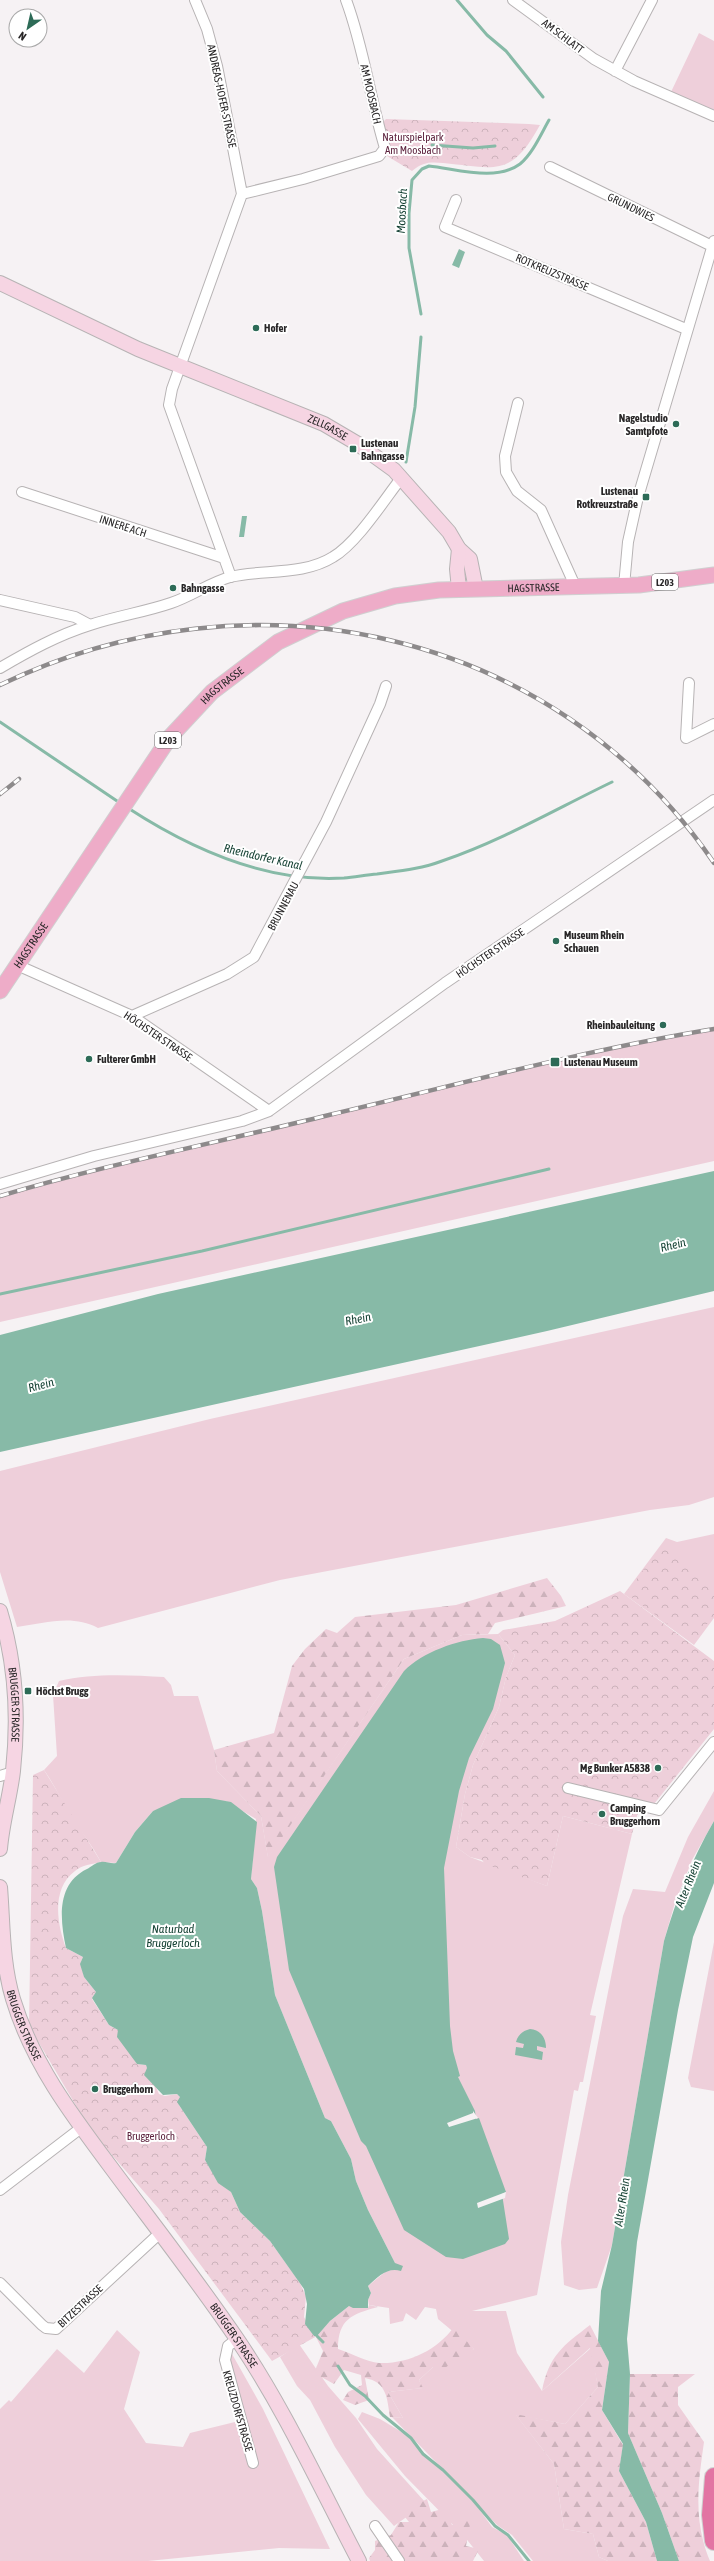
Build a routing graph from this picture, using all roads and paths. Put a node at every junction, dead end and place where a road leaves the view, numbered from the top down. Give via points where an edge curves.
1 (196, 0) edge
2 (346, 0) edge
3 (512, 0) edge
4 (652, 0) edge
5 (615, 71) junction
6 (714, 116) edge
7 (550, 167) dead end
8 (242, 194) junction
9 (456, 200) dead end
10 (713, 244) edge
11 (710, 264) edge
12 (0, 283) edge
13 (686, 329) junction
14 (181, 367) junction
15 (518, 403) dead end
16 (402, 477) junction
17 (22, 492) dead end
18 (459, 549) junction
19 (224, 558) junction
20 (714, 575) edge
21 (231, 577) junction
22 (624, 586) junction
23 (576, 588) junction
24 (459, 589) junction
25 (476, 589) junction
26 (0, 600) edge
27 (90, 625) junction
28 (0, 668) edge
29 (689, 683) dead end
30 (386, 686) dead end
31 (714, 724) edge
32 (714, 800) edge
33 (17, 965) junction
34 (0, 991) edge
35 (132, 1016) junction
36 (269, 1111) junction
37 (0, 1184) edge
38 (0, 1610) edge
39 (714, 1742) edge
40 (7, 1774) edge
41 (568, 1788) dead end
42 (0, 1849) edge
43 (0, 1886) edge
44 (81, 2128) junction
45 (0, 2190) edge
46 (160, 2233) junction
47 (0, 2283) edge
48 (238, 2339) junction
49 (253, 2463) dead end
50 (714, 2477) edge
51 (375, 2526) dead end
52 (714, 2541) edge
53 (359, 2561) edge
54 (399, 2561) edge

1 - 8 street, ANDREAS-HOFER-STRASSE via 207,29 216,66
2 - 8 street, AM MOOSBACH via 358,33 385,148 379,156
3 - 5 street, AM SCHLATT via 594,59
4 - 5 street
5 - 6 street, AM SCHLATT
7 - 10 street, GRUNDWIES
8 - 14 street
9 - 13 street, ROTKREUZSTRASSE via 445,227
10 - 11 street
11 - 13 street
12 - 14 main road, ZELLGASSE
13 - 22 street via 638,497 628,542
14 - 16 main road, ZELLGASSE via 324,424 358,444
14 - 19 street via 169,405
15 - 23 street, HAGSTRASSE via 505,456 506,472 517,491 541,510
16 - 18 main road, ZELLGASSE via 449,532
16 - 21 street via 351,541 333,558 306,567
17 - 19 street, INNERE ACH
18 - 24 main road
18 - 25 main road, ZELLGASSE via 470,559
19 - 21 street
20 - 22 main road, HAGSTRASSE / L203
21 - 27 street via 173,602
22 - 23 main road, HAGSTRASSE / L203
23 - 25 main road, HAGSTRASSE / L203
24 - 25 main road, HAGSTRASSE / L203
24 - 33 main road, HAGSTRASSE / L203 via 395,596 325,618 278,642 234,673 192,712 170,737
26 - 27 street via 75,617
27 - 28 street via 30,650
29 - 31 street via 686,738
30 - 35 street, BRUNNENAU via 304,866 261,946 248,963
32 - 36 street, HÖCHSTER STRASSE via 446,982
33 - 34 main road, HAGSTRASSE / L203
33 - 35 street, HÖCHSTER STRASSE
35 - 36 street, HÖCHSTER STRASSE
36 - 37 street, HÖCHSTER STRASSE via 242,1121 94,1156
38 - 40 main road, BRUGGER STRASSE via 10,1652 17,1712
39 - 41 street via 659,1810
40 - 42 main road, BRUGGER STRASSE
43 - 44 main road, BRUGGER STRASSE via 4,1949 13,1999 32,2048
44 - 45 street
44 - 46 main road, BRUGGER STRASSE
46 - 47 street, BITZESTRASSE via 56,2329 42,2325
46 - 48 main road, BRUGGER STRASSE
48 - 49 street, KREUZDORFSTRASSE via 228,2346 225,2360 228,2380
48 - 53 main road, BRUGGER STRASSE
50 - 52 highway via 711,2515
51 - 54 street

